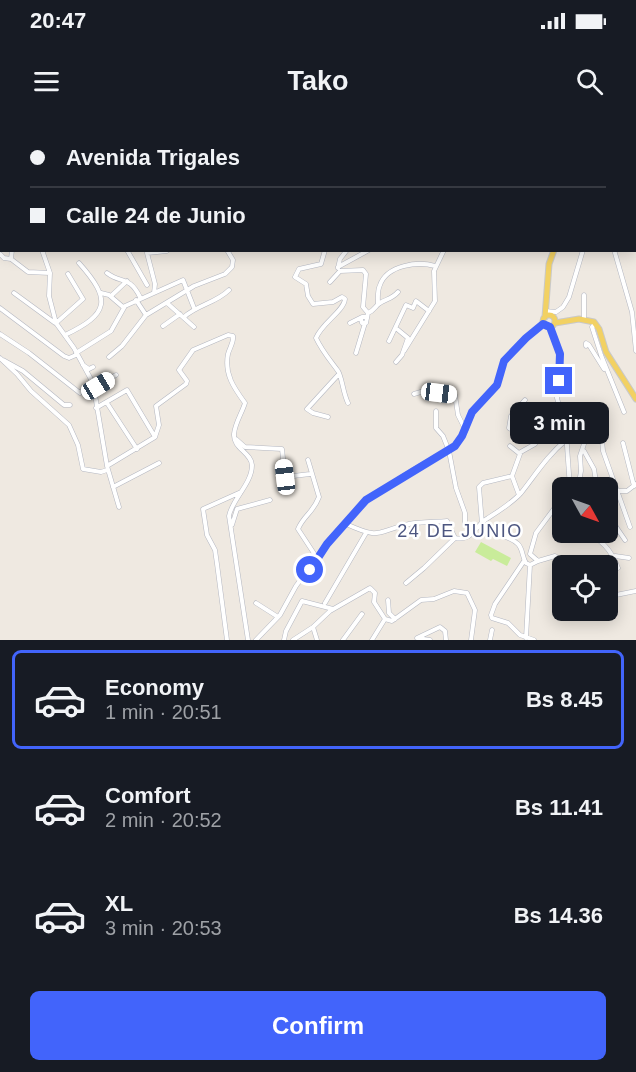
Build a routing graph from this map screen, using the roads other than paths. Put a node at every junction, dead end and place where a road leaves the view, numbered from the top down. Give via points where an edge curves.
1 (12, 252) edge
2 (43, 252) edge
3 (129, 252) edge
4 (147, 252) edge
5 (228, 252) edge
6 (324, 252) edge
7 (345, 252) edge
8 (366, 252) edge
9 (443, 252) edge
10 (553, 252) edge
11 (582, 252) edge
12 (0, 254) edge
13 (615, 254) dead end
14 (11, 259) junction
15 (80, 263) dead end
16 (435, 266) junction
17 (339, 269) junction
18 (50, 273) junction
19 (107, 273) dead end
20 (68, 274) dead end
21 (128, 281) junction
22 (330, 282) dead end
23 (147, 285) dead end
24 (229, 290) dead end
25 (187, 291) junction
26 (398, 292) dead end
27 (14, 293) dead end
28 (101, 293) junction
29 (154, 293) junction
30 (584, 295) dead end
31 (111, 296) junction
32 (138, 299) junction
33 (167, 303) junction
34 (378, 304) junction
35 (123, 307) junction
36 (0, 308) edge
37 (194, 308) junction
38 (429, 311) junction
39 (545, 314) junction
40 (146, 315) junction
41 (182, 315) junction
42 (367, 315) junction
43 (361, 318) junction
44 (585, 319) junction
45 (56, 323) junction
46 (350, 323) dead end
47 (365, 323) junction
48 (543, 324) junction
49 (553, 325) junction
50 (594, 325) junction
51 (163, 326) dead end
52 (194, 327) dead end
53 (397, 329) junction
54 (0, 334) edge
55 (65, 335) junction
56 (389, 341) dead end
57 (586, 346) dead end
58 (404, 351) junction
59 (636, 351) edge
60 (356, 353) dead end
61 (76, 354) junction
62 (110, 357) dead end
63 (2, 359) edge
64 (396, 362) dead end
65 (82, 365) junction
66 (93, 367) dead end
67 (339, 374) junction
68 (116, 375) dead end
69 (608, 375) junction
70 (92, 381) junction
71 (94, 387) junction
72 (414, 394) dead end
73 (636, 399) edge
74 (525, 400) dead end
75 (107, 403) junction
76 (348, 403) dead end
77 (70, 405) dead end
78 (96, 408) junction
79 (436, 411) dead end
80 (624, 412) dead end
81 (328, 417) dead end
82 (465, 430) junction
83 (155, 437) junction
84 (234, 437) junction
85 (566, 440) junction
86 (623, 443) dead end
87 (510, 446) dead end
88 (137, 449) junction
89 (584, 451) junction
90 (449, 452) junction
91 (519, 453) junction
92 (308, 460) dead end
93 (159, 463) dead end
94 (107, 468) junction
95 (310, 474) junction
96 (512, 477) junction
97 (569, 477) edge
98 (580, 477) edge
99 (595, 477) edge
100 (635, 485) edge
101 (113, 487) junction
102 (619, 491) junction
103 (242, 492) junction
104 (519, 495) junction
105 (270, 500) dead end
106 (119, 507) dead end
107 (552, 512) edge
108 (346, 524) junction
109 (232, 525) junction
110 (465, 525) dead end
111 (482, 525) junction
112 (630, 526) dead end
113 (618, 530) edge
114 (366, 533) junction
115 (455, 538) junction
116 (625, 540) dead end
117 (601, 543) edge
118 (613, 555) edge
119 (552, 556) edge
120 (317, 558) junction
121 (618, 558) edge
122 (629, 558) dead end
123 (524, 561) junction
124 (538, 561) junction
125 (530, 565) junction
126 (406, 583) dead end
127 (636, 591) edge
128 (618, 595) edge
129 (388, 600) dead end
130 (256, 603) dead end
131 (325, 603) dead end
132 (334, 609) junction
133 (362, 614) dead end
134 (278, 617) junction
135 (385, 619) junction
136 (396, 619) junction
137 (313, 627) junction
138 (492, 630) dead end
139 (526, 638) junction
140 (227, 640) edge
141 (248, 640) edge
142 (256, 640) edge
143 (284, 640) edge
144 (293, 640) edge
145 (316, 640) edge
146 (343, 640) edge
147 (372, 640) edge
148 (430, 640) edge
149 (446, 640) edge
150 (471, 640) edge
151 (490, 640) edge
152 (534, 640) edge

1 - 14 street
2 - 18 street
3 - 23 street
4 - 29 street
5 - 25 street via 232,267 222,276
6 - 67 street via 321,264 299,269 295,277 306,284 312,303 345,299 343,307 316,338
7 - 17 street
8 - 17 street
9 - 16 street
10 - 39 main road
11 - 39 street via 566,303 556,312
12 - 14 street
13 - 59 street via 632,312
14 - 18 street via 26,271
15 - 28 street
16 - 34 street via 412,264 388,275 380,283
16 - 38 street via 436,297
17 - 22 street
17 - 42 street via 359,268 365,272 363,307
18 - 45 street via 49,296
19 - 21 street
20 - 45 street via 83,299
21 - 31 street
21 - 32 street
24 - 37 street
25 - 29 street via 183,280
25 - 33 street
25 - 37 street
26 - 34 street
27 - 45 street
28 - 31 street
28 - 55 street via 101,306 94,318
29 - 32 street
30 - 44 street
31 - 35 street
32 - 35 street
32 - 40 street
33 - 40 street
33 - 41 street
34 - 42 street
35 - 61 street via 111,331
36 - 61 street via 64,356 71,358
37 - 41 street
38 - 53 street via 416,301 412,308 406,305
38 - 58 street
39 - 48 main road
39 - 49 main road via 552,316
40 - 62 street
41 - 51 street
41 - 52 street
42 - 43 street
42 - 47 street
43 - 46 street
43 - 47 street
44 - 49 main road
44 - 50 main road
45 - 55 street
47 - 60 street
48 - 49 main road
48 - 82 street via 504,361 497,385 474,409
49 - 85 street via 560,354 557,398
50 - 69 street
50 - 73 main road
53 - 56 street
53 - 58 street via 408,338
54 - 70 street via 80,393
55 - 61 street
57 - 69 street via 590,345
58 - 64 street
61 - 65 street
63 - 77 street via 64,405
63 - 94 street via 69,425 83,469 101,472
65 - 66 street
65 - 70 street
67 - 76 street
67 - 81 street via 307,408
68 - 71 street
69 - 80 street
70 - 71 street
71 - 78 street
72 - 82 street via 453,394
74 - 91 street via 511,416 509,428 535,444
75 - 78 street
75 - 83 street via 127,390
75 - 88 street
78 - 94 street
79 - 90 street via 436,428
82 - 90 street
83 - 84 street via 159,429 156,406 186,384 179,370 191,352 231,335 234,338 228,355 229,377 245,403
83 - 88 street
84 - 95 street via 245,447 282,449 285,477
84 - 103 street via 252,464
85 - 97 street
85 - 104 street via 541,464
86 - 100 street
87 - 91 street
88 - 94 street
89 - 98 street via 580,456
89 - 99 street
89 - 102 street via 577,414 582,408 601,429 603,451
90 - 108 street via 366,500
90 - 110 street
91 - 96 street
92 - 95 street
93 - 101 street
94 - 101 street
95 - 120 street via 319,497 298,529
96 - 104 street
96 - 111 street via 480,486
100 - 102 street via 625,492
101 - 106 street
102 - 112 street
103 - 109 street via 230,511
103 - 140 street via 203,508 217,564
104 - 111 street
105 - 109 street via 237,509
107 - 124 street via 533,539 530,554
108 - 114 street
108 - 120 street
109 - 141 street
111 - 115 street via 467,538
111 - 123 street via 517,542
113 - 116 street
114 - 115 street via 382,534 410,524 445,521
114 - 131 street
115 - 126 street
117 - 118 street
119 - 124 street
120 - 134 street
121 - 122 street
123 - 125 street
123 - 139 street via 491,615
124 - 125 street
125 - 139 street
127 - 128 street
129 - 136 street via 388,613
130 - 134 street
132 - 135 street via 370,588
132 - 137 street
132 - 143 street via 302,601
133 - 146 street
134 - 142 street
135 - 136 street
135 - 147 street
136 - 150 street via 421,600 459,590 474,603
137 - 144 street
137 - 145 street
138 - 151 street
139 - 152 street
148 - 149 street via 417,638 440,627

